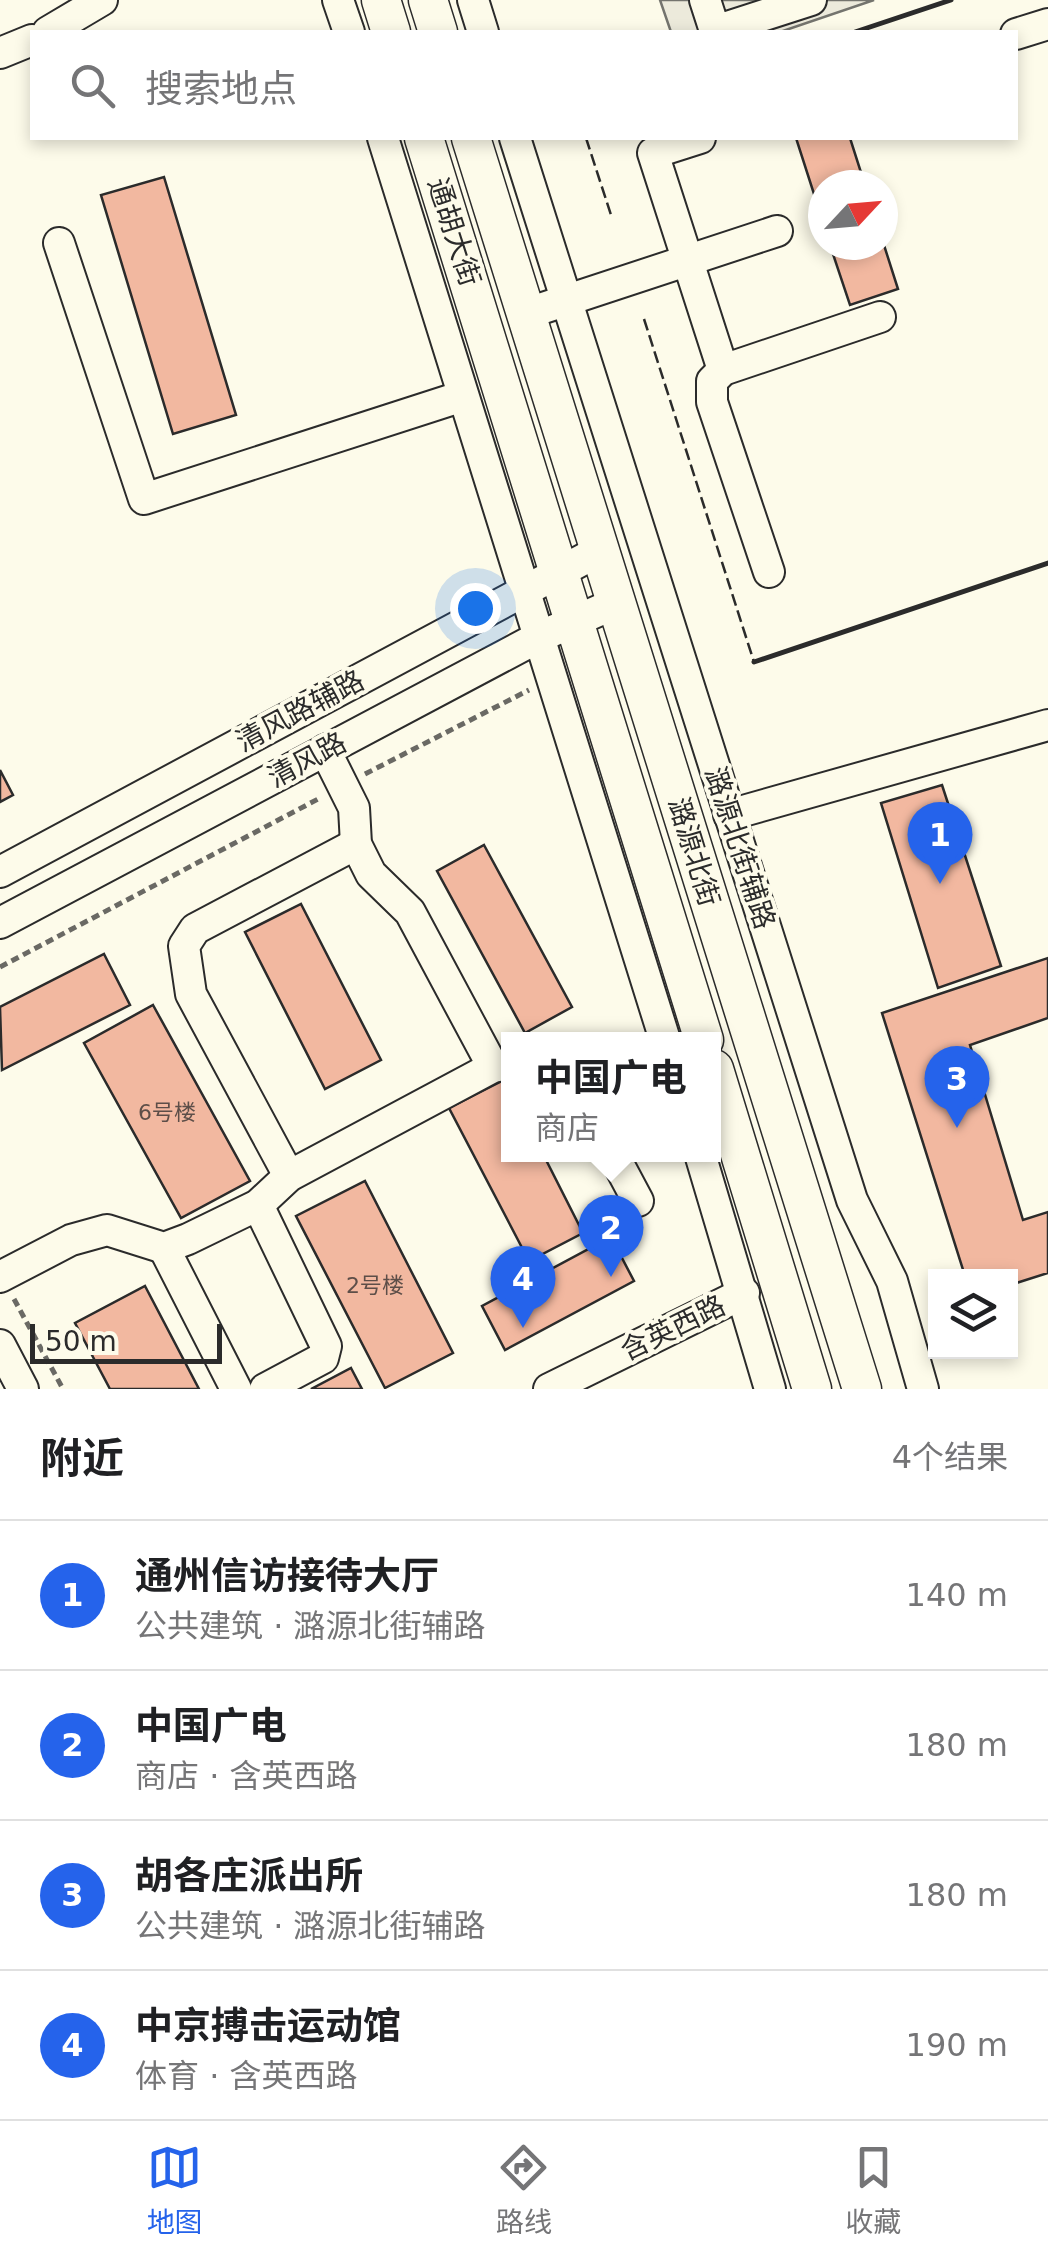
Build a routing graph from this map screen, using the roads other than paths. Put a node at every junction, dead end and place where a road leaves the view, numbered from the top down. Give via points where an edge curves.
1 (102, 0) edge
2 (338, 0) edge
3 (381, 0) edge
4 (428, 0) edge
5 (473, 0) edge
6 (705, 0) edge
7 (795, 2) edge
8 (1048, 24) edge
9 (51, 30) edge
10 (348, 30) edge
11 (390, 30) edge
12 (437, 30) edge
13 (482, 30) edge
14 (715, 30) edge
15 (718, 30) edge
16 (1018, 33) edge
17 (30, 41) edge
18 (0, 53) edge
19 (384, 140) edge
20 (425, 140) edge
21 (471, 140) edge
22 (516, 140) edge
23 (694, 140) edge
24 (777, 231) dead end
25 (59, 243) dead end
26 (688, 260) junction
27 (568, 302) junction
28 (525, 314) junction
29 (880, 317) dead end
30 (484, 326) joint
31 (723, 370) junction
32 (463, 396) junction
33 (599, 551) junction
34 (559, 572) junction
35 (769, 572) dead end
36 (524, 592) junction
37 (616, 603) junction
38 (574, 620) junction
39 (539, 637) junction
40 (1048, 725) edge
41 (325, 750) junction
42 (729, 815) junction
43 (356, 844) junction
44 (0, 872) edge
45 (0, 922) edge
46 (662, 1032) edge
47 (702, 1032) edge
48 (501, 1065) edge
49 (721, 1092) edge
50 (616, 1162) edge
51 (703, 1162) edge
52 (290, 1176) junction
53 (638, 1201) dead end
54 (258, 1205) junction
55 (164, 1248) junction
56 (1, 1277) edge
57 (744, 1293) junction
58 (0, 1345) edge
59 (23, 1389) edge
60 (236, 1389) edge
61 (265, 1389) edge
62 (550, 1389) edge
63 (770, 1389) edge
64 (812, 1389) edge
65 (862, 1389) edge
66 (923, 1389) edge

1 - 9 street
2 - 10 street
3 - 11 main road
4 - 12 main road
5 - 13 street
6 - 14 street
7 - 15 street
8 - 16 street
17 - 18 street
19 - 32 street
20 - 30 main road, 通胡大街
21 - 28 main road, 通胡大街
22 - 27 street, 潞源北街辅路
23 - 26 street via 653,153
24 - 26 street
25 - 32 street via 144,499
26 - 27 street
26 - 31 street
27 - 28 street
27 - 42 street, 潞源北街辅路
28 - 33 main road, 潞源北街
29 - 31 street
30 - 34 main road, 潞源北街
31 - 35 street via 712,381 712,402
32 - 36 street
33 - 34 street, 清风路辅路
33 - 37 main road, 潞源北街
34 - 36 street, 清风路辅路
34 - 38 main road, 潞源北街
36 - 39 street
36 - 44 street, 清风路辅路
37 - 38 street, 清风路
37 - 65 main road, 潞源北街
38 - 39 street, 清风路
38 - 47 main road, 潞源北街
39 - 41 street, 清风路
39 - 46 street
40 - 42 street
41 - 43 street via 354,808
41 - 45 street, 清风路
42 - 66 street, 潞源北街辅路 via 852,1200 892,1281
43 - 48 street via 371,874 410,912
43 - 52 street via 195,929 184,946 191,994
48 - 52 street
49 - 64 main road
50 - 53 street
51 - 57 street
52 - 54 street
54 - 55 street
54 - 61 street via 326,1346 322,1358
55 - 56 street via 107,1230 71,1240
55 - 60 street
57 - 62 street, 含英西路
57 - 63 street
58 - 59 street

